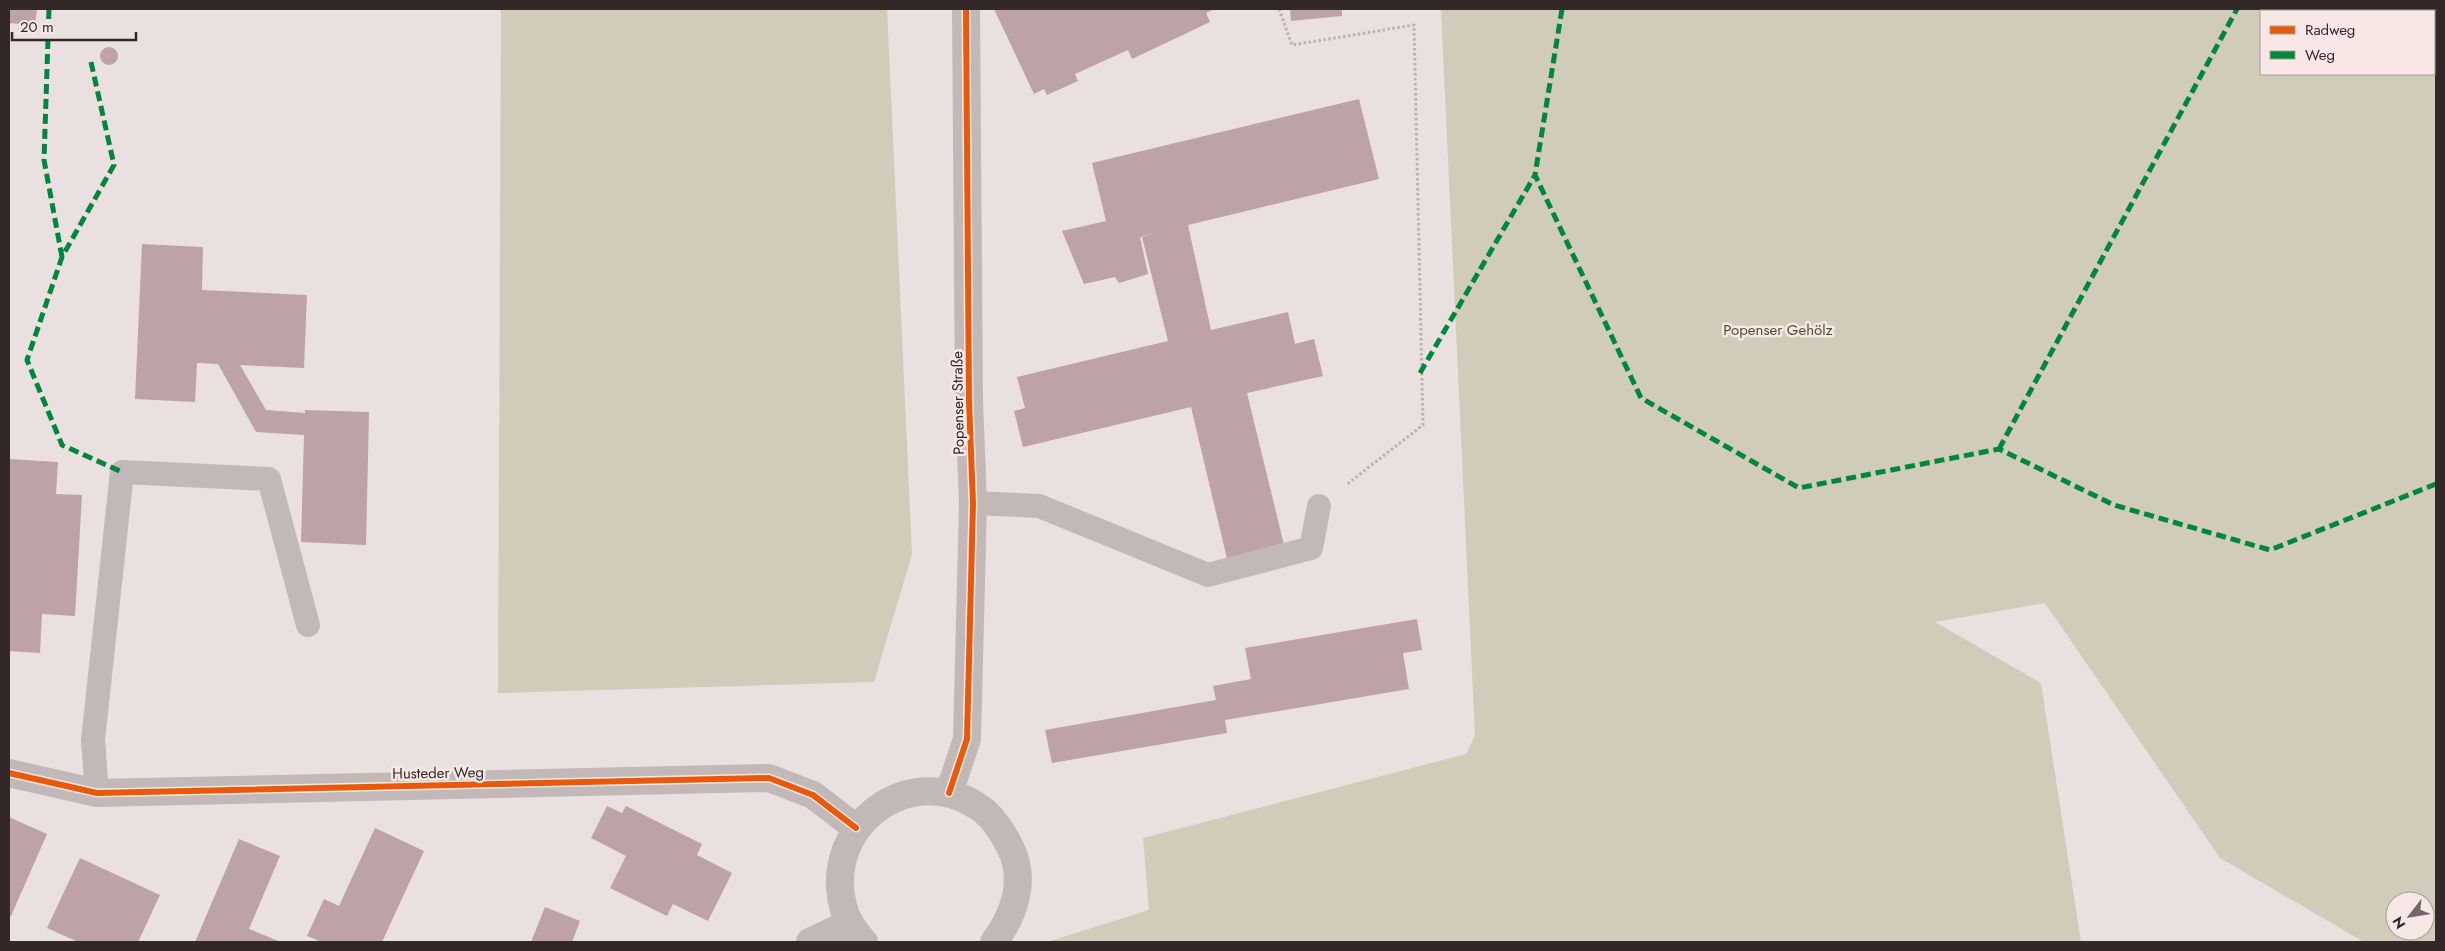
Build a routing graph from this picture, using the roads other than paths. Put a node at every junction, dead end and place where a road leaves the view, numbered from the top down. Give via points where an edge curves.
1 (966, 9) edge
2 (973, 503) junction
3 (1319, 506) road end
4 (308, 625) dead end
5 (9, 773) edge
6 (97, 793) junction
7 (949, 793) junction
8 (856, 828) junction
9 (857, 933) edge
10 (810, 942) edge
11 (994, 942) edge

1 - 2 street, Popenser Straße via 969,401
2 - 3 lane via 1039,506 1208,576 1311,548
2 - 7 street, Popenser Straße via 967,739
4 - 6 lane via 268,479 122,472 93,740
5 - 6 street, Husteder Weg
6 - 8 street, Husteder Weg via 768,778 813,795
7 - 8 street via 923,791 897,797 874,810
7 - 11 street via 978,806 1000,827 1014,855 1018,885 1012,916
8 - 9 street via 844,850 839,874 841,900
9 - 10 street

